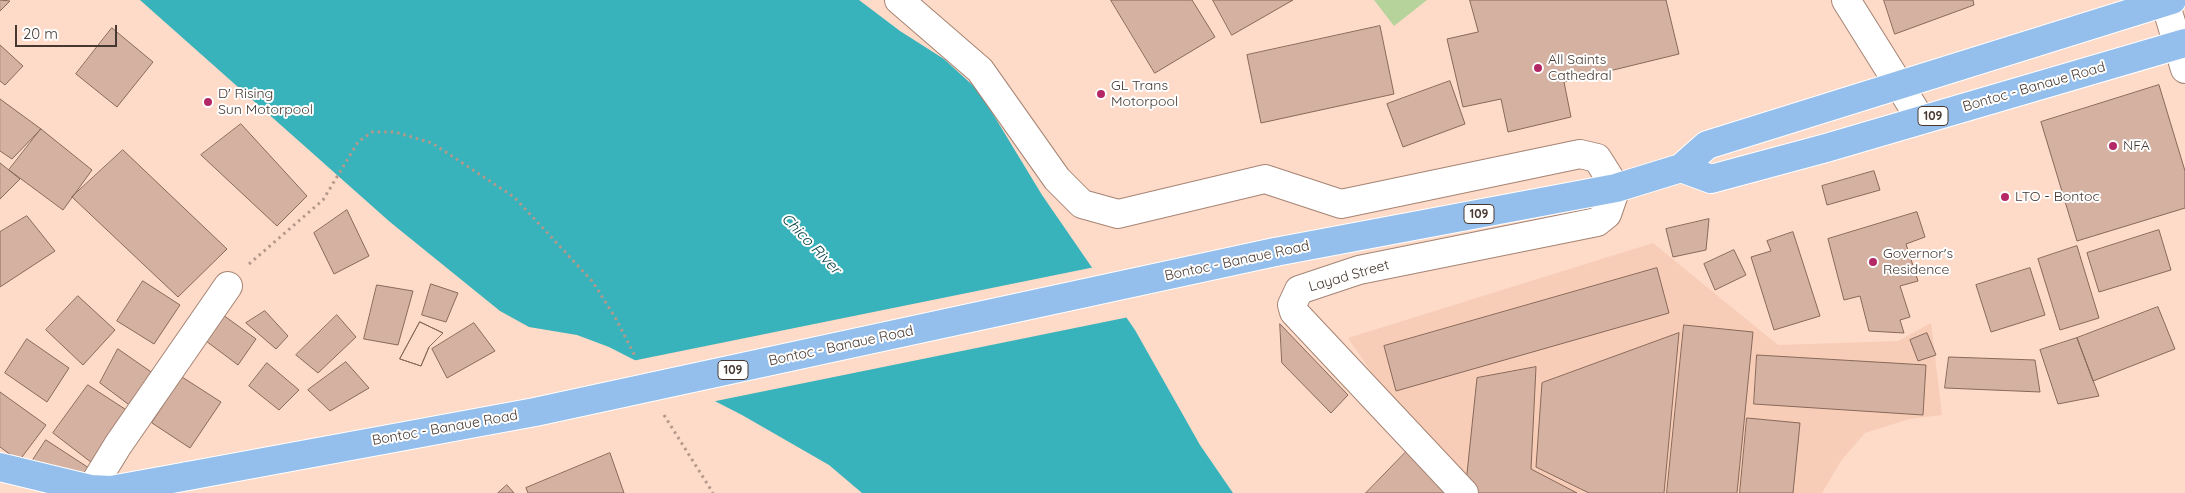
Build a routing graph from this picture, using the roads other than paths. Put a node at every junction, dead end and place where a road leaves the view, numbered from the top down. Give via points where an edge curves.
1 (899, 0) edge
2 (1846, 0) edge
3 (2169, 1) edge
4 (2183, 52) edge
5 (1901, 85) junction
6 (1813, 110) junction
7 (1921, 120) junction
8 (1826, 148) junction
9 (1680, 168) junction
10 (1616, 188) junction
11 (228, 286) road end
12 (0, 467) edge
13 (91, 488) junction
14 (1464, 493) edge

1 - 10 street via 980,70 1057,179 1082,204 1118,214 1265,179 1342,204 1580,154 1598,158
2 - 5 street
3 - 4 street
3 - 5 main road, Bontoc - Banaue Road / 109
4 - 7 main road, Bontoc - Banaue Road / 109
5 - 6 main road, Bontoc - Banaue Road / 109
5 - 7 street
6 - 8 main road
6 - 9 main road, Bontoc - Banaue Road / 109 via 1707,145
7 - 8 main road, Bontoc - Banaue Road / 109
8 - 9 main road, Bontoc - Banaue Road / 109 via 1711,178
9 - 10 main road, Bontoc - Banaue Road / 109
10 - 13 main road, Bontoc - Banaue Road / 109, bridge via 1275,252 535,412 111,490
10 - 14 street, Layad Street via 1607,214 1597,222 1358,270 1299,290 1294,299 1294,312
11 - 13 street
12 - 13 main road, Bontoc - Banaue Road / 109

